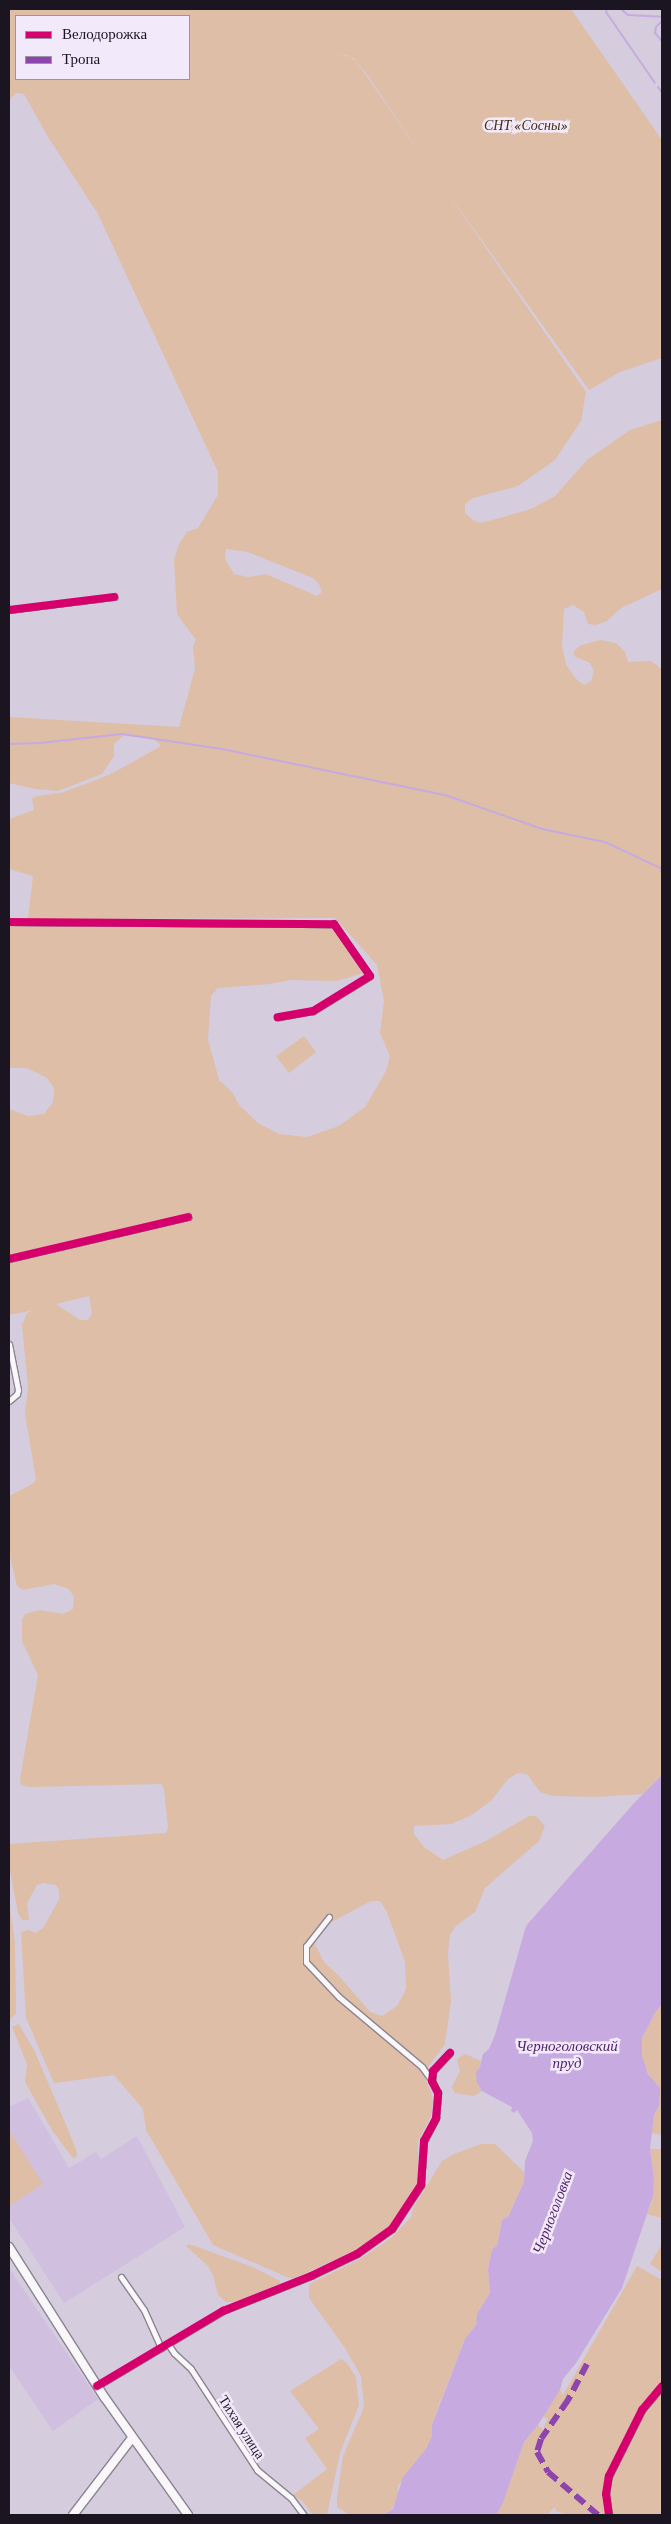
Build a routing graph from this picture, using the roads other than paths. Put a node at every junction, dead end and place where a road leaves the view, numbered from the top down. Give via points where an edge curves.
1 (114, 597) dead end
2 (9, 610) edge
3 (9, 922) edge
4 (278, 1016) dead end
5 (188, 1217) dead end
6 (9, 1259) edge
7 (9, 1344) edge
8 (9, 1400) edge
9 (329, 1917) dead end
10 (450, 2053) dead end
11 (432, 2081) junction
12 (9, 2247) edge
13 (121, 2277) dead end
14 (168, 2344) junction
15 (161, 2348) junction
16 (98, 2386) junction
17 (662, 2386) edge
18 (132, 2438) junction
19 (73, 2515) edge
20 (188, 2515) edge
21 (304, 2515) edge
22 (609, 2515) edge

1 - 2 street
3 - 4 street via 334,924 370,976 313,1011
5 - 6 street
7 - 8 street via 18,1390
9 - 11 street via 306,1946 306,1962 339,1997 422,2067
10 - 11 street via 433,2071
11 - 14 street via 438,2093 436,2118 424,2141 421,2185 392,2229 357,2254 223,2311
12 - 16 street
13 - 15 street via 144,2310
14 - 15 street
14 - 21 street, Тихая улица via 190,2370 257,2470 291,2498
15 - 16 street
16 - 18 street
17 - 22 street via 642,2410 609,2476 606,2494
18 - 19 street
18 - 20 street

